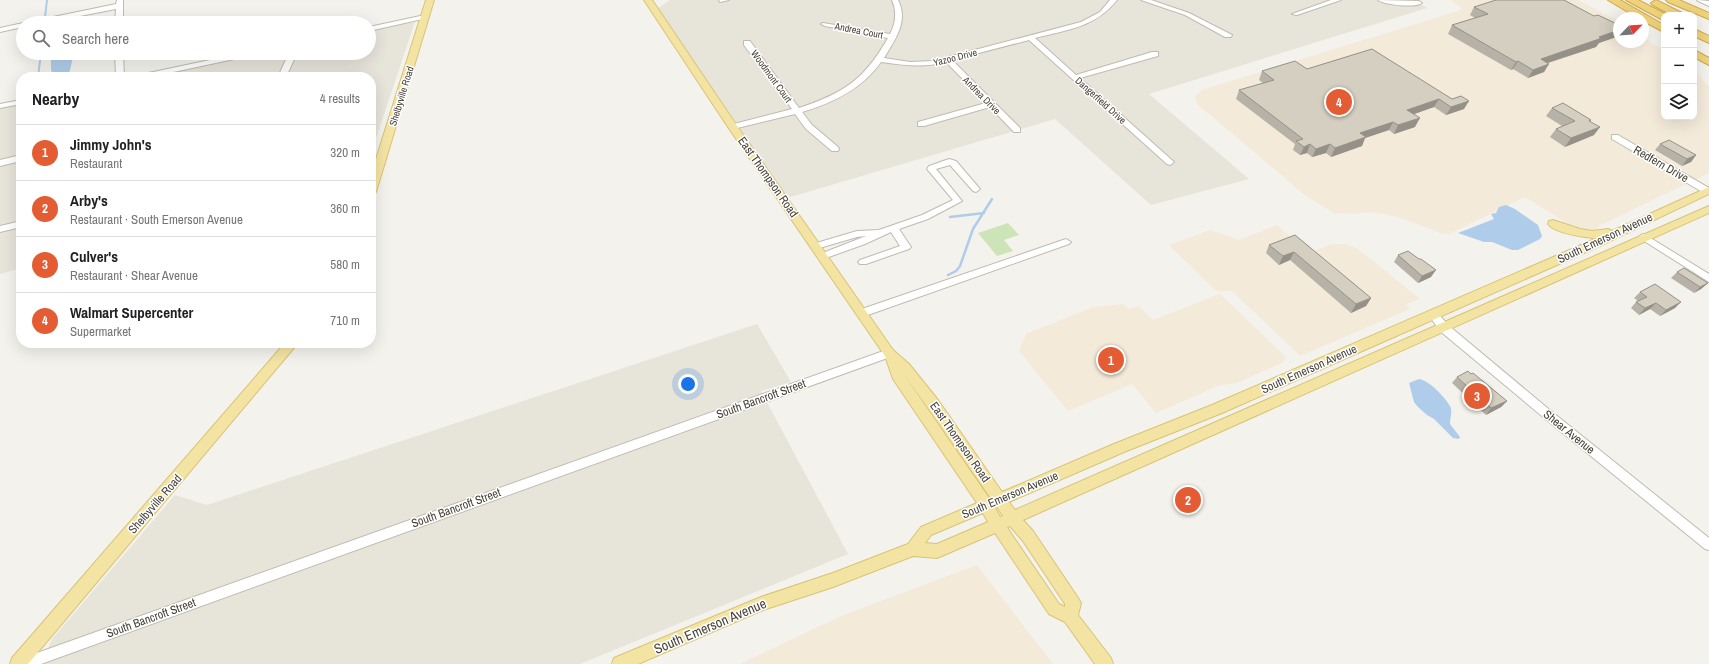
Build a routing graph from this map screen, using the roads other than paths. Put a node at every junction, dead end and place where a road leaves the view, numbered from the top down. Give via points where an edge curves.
1 (430, 0) edge
2 (648, 0) edge
3 (895, 0) edge
4 (1114, 0) edge
5 (1144, 0) edge
6 (1338, 0) edge
7 (1381, 0) edge
8 (1606, 0) edge
9 (1613, 0) edge
10 (1631, 0) edge
11 (1649, 0) edge
12 (1671, 0) edge
13 (1700, 0) edge
14 (119, 3) edge
15 (1419, 3) dead end
16 (1709, 4) edge
17 (1627, 12) edge
18 (1673, 12) edge
19 (1295, 14) dead end
20 (1661, 15) edge
21 (64, 16) edge
22 (119, 16) edge
23 (1709, 16) edge
24 (425, 17) junction
25 (825, 24) dead end
26 (1697, 24) edge
27 (1649, 25) edge
28 (16, 27) edge
29 (1661, 27) edge
30 (376, 28) edge
31 (0, 30) edge
32 (1709, 30) edge
33 (1661, 32) edge
34 (1228, 34) dead end
35 (1697, 34) edge
36 (892, 37) junction
37 (1031, 38) junction
38 (1709, 40) edge
39 (747, 43) dead end
40 (1697, 48) edge
41 (1155, 54) dead end
42 (1709, 54) edge
43 (1697, 55) edge
44 (879, 59) junction
45 (119, 60) edge
46 (220, 60) edge
47 (290, 60) edge
48 (948, 60) junction
49 (1709, 62) edge
50 (120, 72) edge
51 (163, 72) edge
52 (284, 72) edge
53 (1076, 77) junction
54 (16, 103) edge
55 (991, 104) junction
56 (0, 106) edge
57 (796, 110) junction
58 (921, 124) dead end
59 (733, 127) junction
60 (1017, 130) dead end
61 (1615, 137) dead end
62 (835, 149) dead end
63 (16, 159) edge
64 (1170, 162) dead end
65 (0, 163) edge
66 (376, 176) edge
67 (976, 189) dead end
68 (1708, 190) edge
69 (1709, 209) edge
70 (1553, 224) dead end
71 (16, 225) edge
72 (893, 228) junction
73 (0, 229) edge
74 (1619, 232) junction
75 (1644, 238) junction
76 (1066, 242) dead end
77 (820, 251) junction
78 (863, 262) dead end
79 (1709, 279) edge
80 (862, 313) junction
81 (1433, 314) junction
82 (1444, 328) junction
83 (288, 348) edge
84 (889, 353) junction
85 (1000, 500) junction
86 (987, 506) junction
87 (1013, 519) junction
88 (998, 525) junction
89 (1709, 545) edge
90 (913, 549) junction
91 (1070, 617) junction
92 (18, 664) edge
93 (23, 664) edge
94 (620, 664) edge
95 (1105, 664) edge

1 - 24 main road, Shelbyville Road
2 - 59 main road, East Thompson Road
3 - 36 street via 899,22
4 - 37 street, Yazoo Drive via 1102,13 1089,21
5 - 34 street via 1187,14
6 - 19 street
7 - 15 street
8 - 17 highway
9 - 29 highway
10 - 20 highway
11 - 18 highway
12 - 23 highway
13 - 16 street
14 - 21 street
14 - 22 street
24 - 30 street
24 - 66 main road, Shelbyville Road
25 - 36 street, Andrea Court
26 - 32 highway
27 - 33 highway
28 - 31 street
35 - 38 highway
36 - 44 street
37 - 48 street, Yazoo Drive
37 - 53 street, Dangerfield Drive
39 - 57 street, Woodmont Court
40 - 42 highway
41 - 53 street
43 - 49 highway
44 - 48 street, Yazoo Drive via 916,64
44 - 57 street via 870,73 852,88 834,98
45 - 50 street
46 - 51 street
47 - 52 street
48 - 55 street, Andrea Drive
53 - 64 street, Dangerfield Drive
54 - 56 street
55 - 58 street
55 - 60 street, Andrea Drive
57 - 59 street
57 - 62 street, Woodmont Court via 809,127
59 - 77 main road, East Thompson Road
61 - 68 street, Redfern Drive
63 - 65 street
67 - 72 street via 953,163 932,168 958,201 925,217
68 - 74 main road, South Emerson Avenue
69 - 75 main road, South Emerson Avenue
70 - 74 main road via 1592,236
71 - 73 street
72 - 77 street via 862,242
72 - 78 street via 906,247
74 - 81 main road, South Emerson Avenue
75 - 79 street
75 - 82 main road, South Emerson Avenue
76 - 80 street
77 - 80 main road, East Thompson Road
80 - 84 main road, East Thompson Road
81 - 82 street, Shear Avenue
81 - 85 main road, South Emerson Avenue via 1217,409
82 - 87 main road, South Emerson Avenue
82 - 89 street, Shear Avenue
83 - 92 main road, Shelbyville Road
84 - 85 main road, East Thompson Road via 905,367 933,404
84 - 86 main road, East Thompson Road via 897,376
84 - 93 street, South Bancroft Street
85 - 86 main road, South Emerson Avenue
85 - 87 main road, East Thompson Road
86 - 88 main road, East Thompson Road
86 - 90 main road, South Emerson Avenue via 926,531
87 - 88 main road, South Emerson Avenue
87 - 91 main road, East Thompson Road via 1028,536 1073,603
88 - 90 main road, South Emerson Avenue via 937,551
88 - 91 main road, East Thompson Road via 1054,609
90 - 94 main road, South Emerson Avenue via 761,604
91 - 95 main road, East Thompson Road

